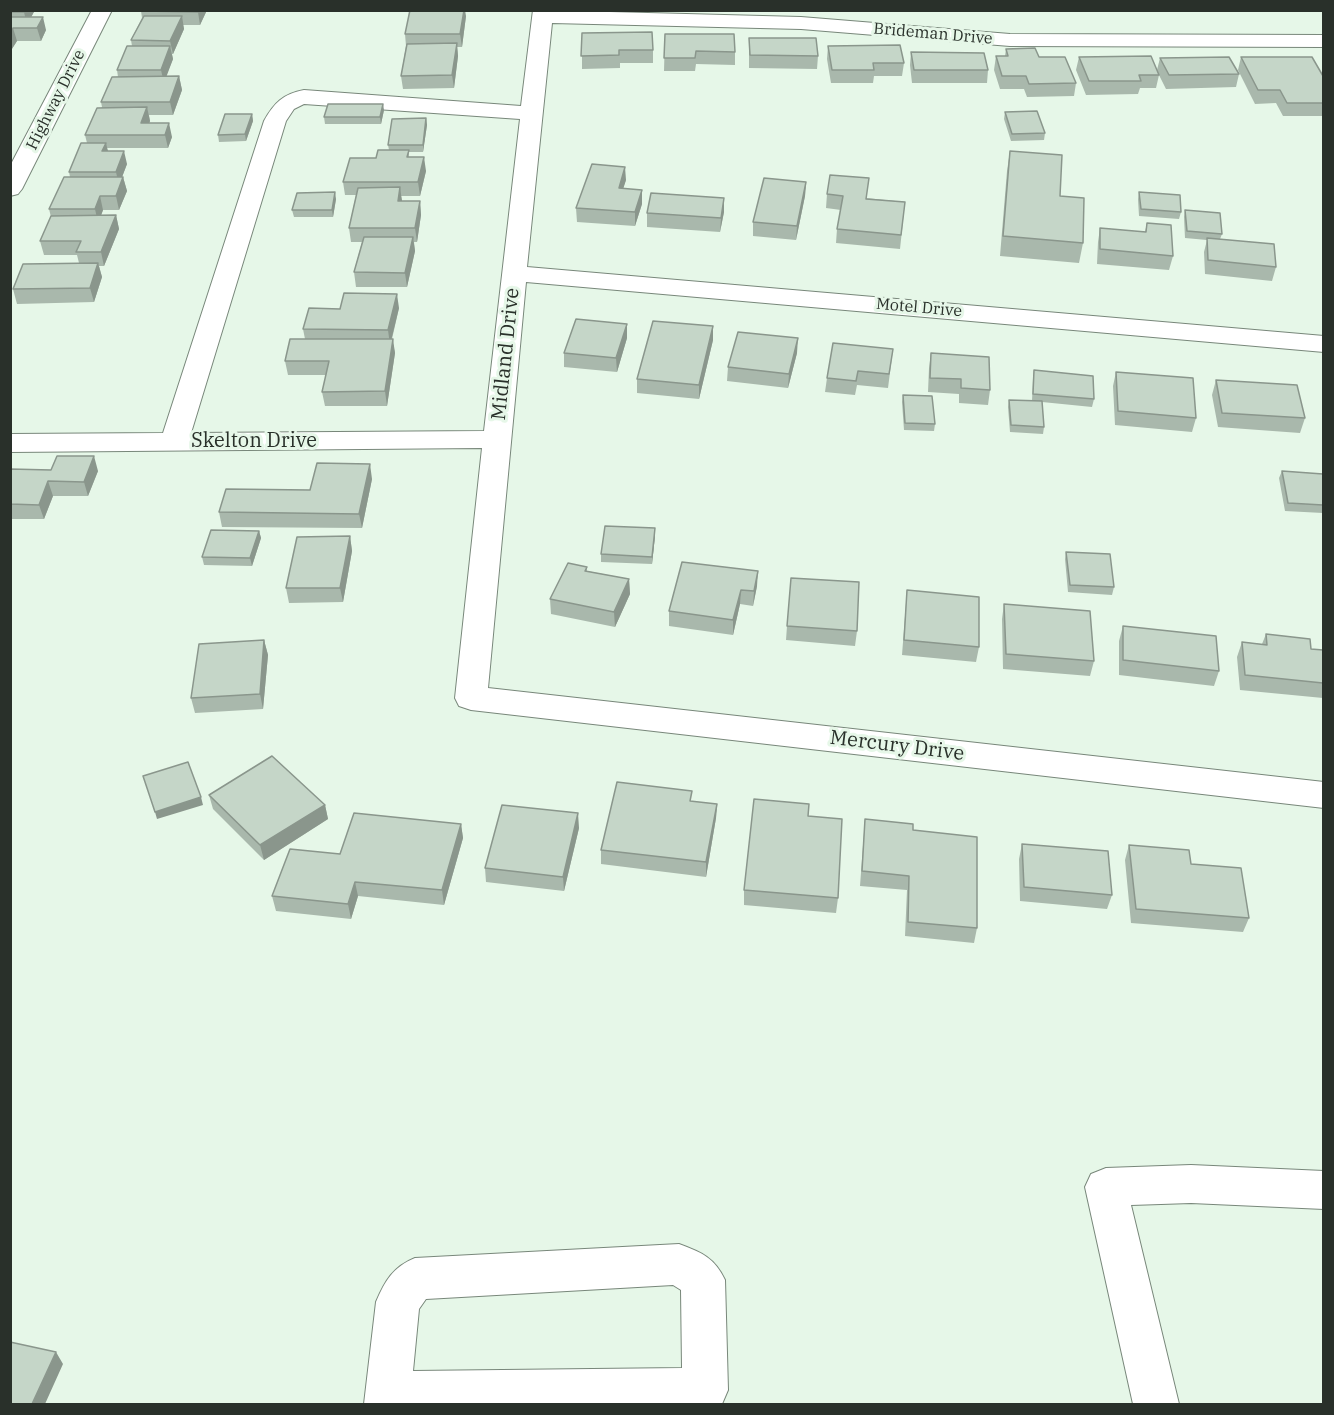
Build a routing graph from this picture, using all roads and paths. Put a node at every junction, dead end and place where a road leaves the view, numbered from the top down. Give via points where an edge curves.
1 (102, 10) edge
2 (543, 14) edge
3 (1323, 41) edge
4 (532, 113) junction
5 (10, 189) edge
6 (514, 273) junction
7 (1323, 344) edge
8 (497, 439) junction
9 (174, 442) junction
10 (10, 443) edge
11 (471, 698) joint
12 (1323, 795) edge
13 (1323, 1190) edge
14 (387, 1399) edge
15 (1155, 1404) edge

1 - 5 street, Highway Drive
2 - 3 street, Brideman Drive via 801,22 1010,40
2 - 4 street, Midland Drive
4 - 6 street, Midland Drive
4 - 9 street via 304,97 282,107
6 - 7 street, Motel Drive
6 - 8 street, Midland Drive
8 - 9 street, Skelton Drive
8 - 11 street, Midland Drive
9 - 10 street, Skelton Drive
11 - 12 street, Mercury Drive
13 - 15 street via 1191,1184 1106,1187
14 - 14 street via 398,1302 415,1279 679,1264 703,1280 705,1390

